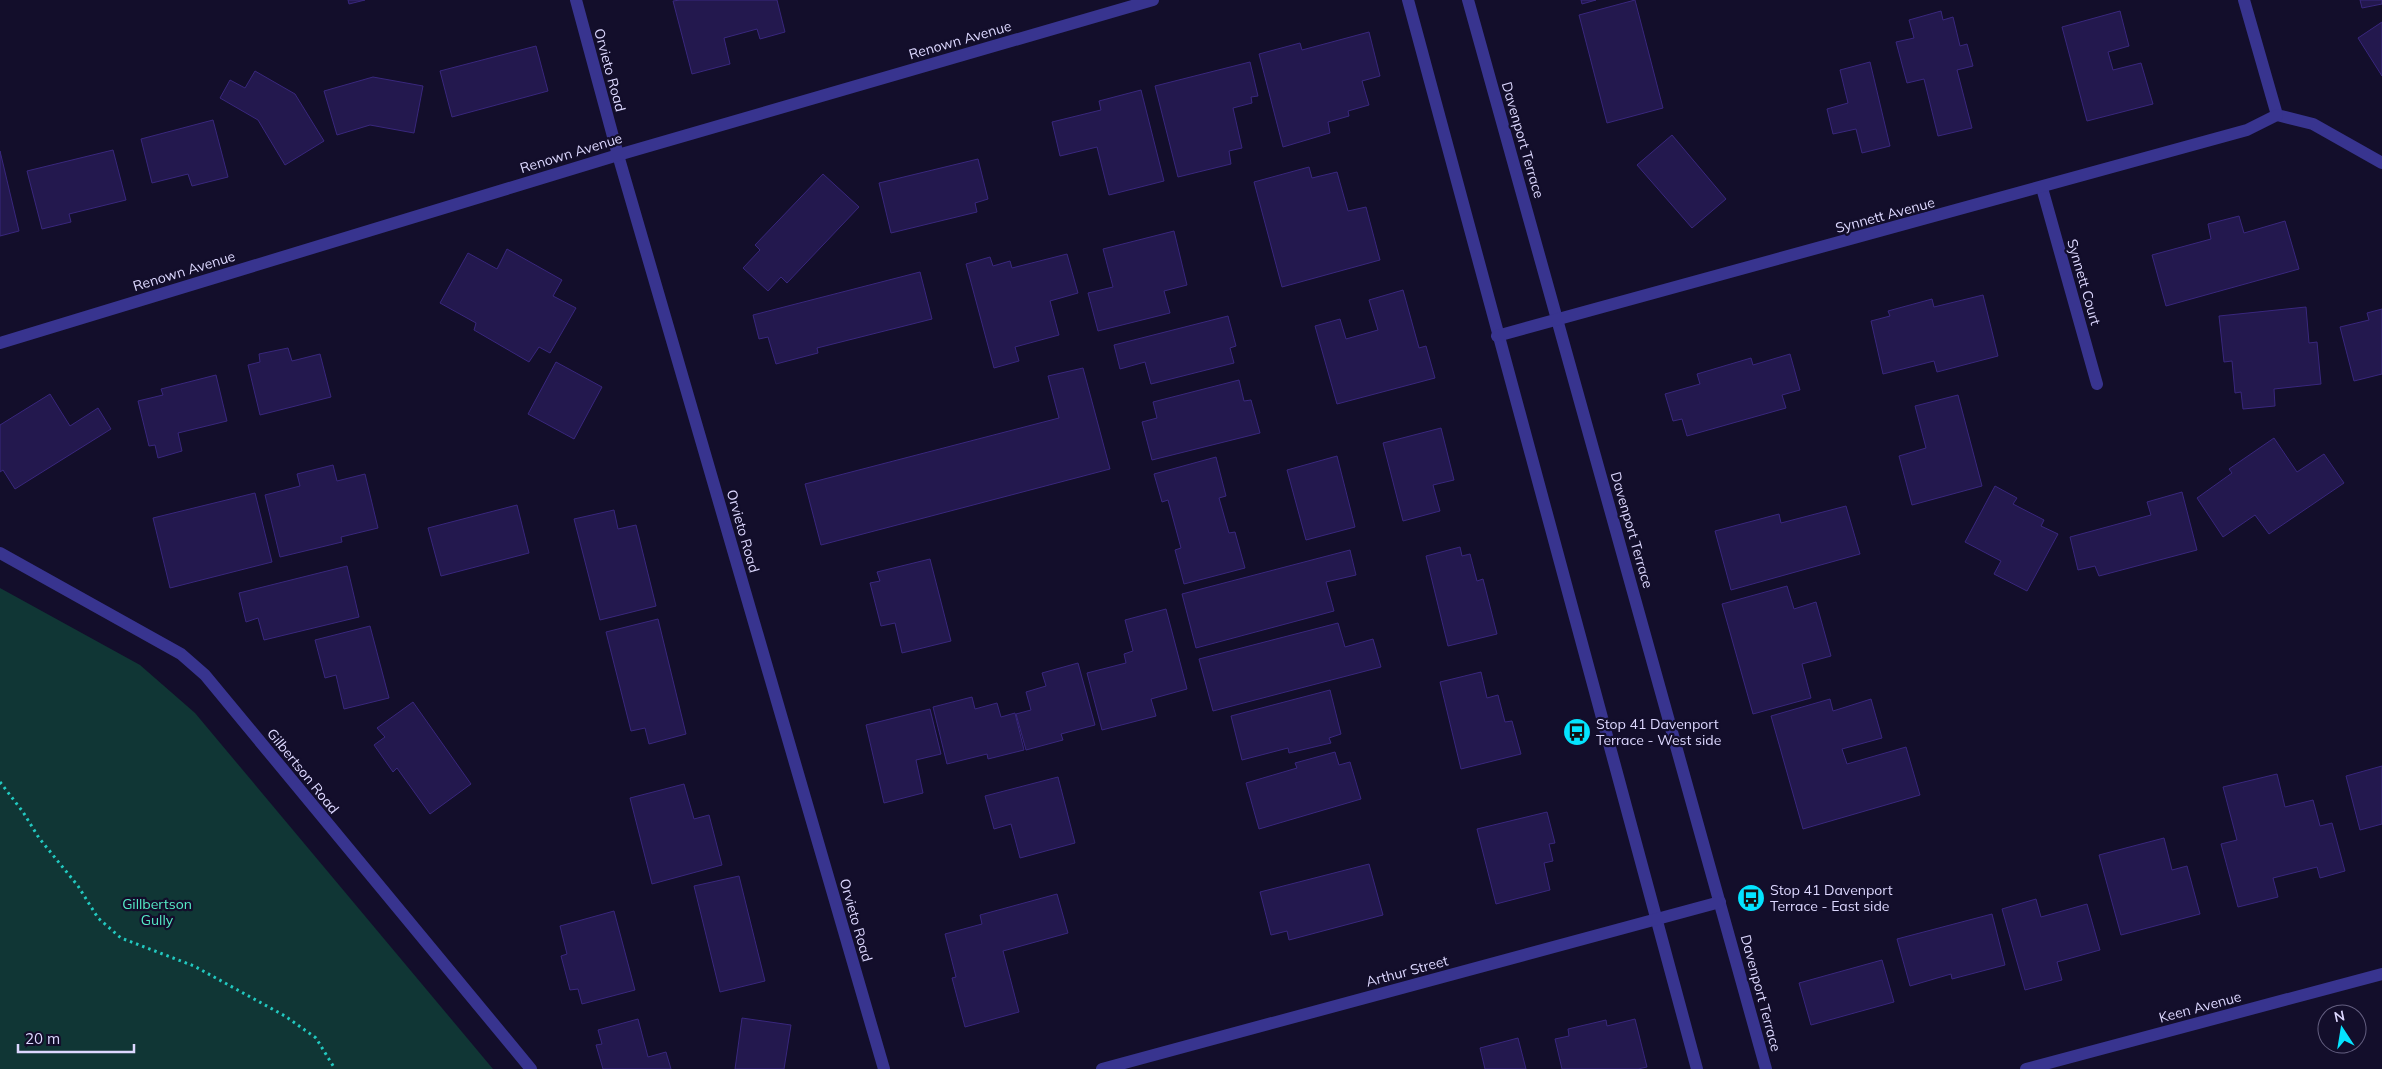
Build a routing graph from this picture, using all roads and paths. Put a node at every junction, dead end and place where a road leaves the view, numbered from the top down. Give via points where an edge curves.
1 (576, 0) edge
2 (1153, 0) edge
3 (1408, 0) edge
4 (1468, 0) edge
5 (2244, 0) edge
6 (2277, 115) junction
7 (618, 154) junction
8 (2382, 163) edge
9 (2042, 188) junction
10 (1557, 318) junction
11 (1498, 336) junction
12 (0, 343) edge
13 (2097, 384) dead end
14 (0, 553) edge
15 (0, 782) edge
16 (1720, 902) junction
17 (1657, 919) junction
18 (2382, 974) edge
19 (335, 1069) edge
20 (531, 1069) edge
21 (884, 1069) edge
22 (1102, 1069) edge
23 (1697, 1069) edge
24 (1766, 1069) edge
25 (2026, 1069) edge

1 - 7 street, Orvieto Road
2 - 7 street, Renown Avenue
3 - 11 street
4 - 10 street, Davenport Terrace
5 - 6 street
6 - 8 street via 2313,124
6 - 9 street, Synnett Avenue via 2247,130
7 - 12 street, Renown Avenue
7 - 21 street, Orvieto Road
9 - 10 street, Synnett Avenue
9 - 13 street, Synnett Court
10 - 11 street, Synnett Avenue
10 - 16 street, Davenport Terrace
11 - 17 street
14 - 20 street, Gilbertson Road via 181,654 204,675
15 - 19 path via 98,918 121,938 194,966 285,1016 316,1038
16 - 17 street, Arthur Street
16 - 24 street, Davenport Terrace
17 - 22 street, Arthur Street
17 - 23 street
18 - 25 street, Keen Avenue

